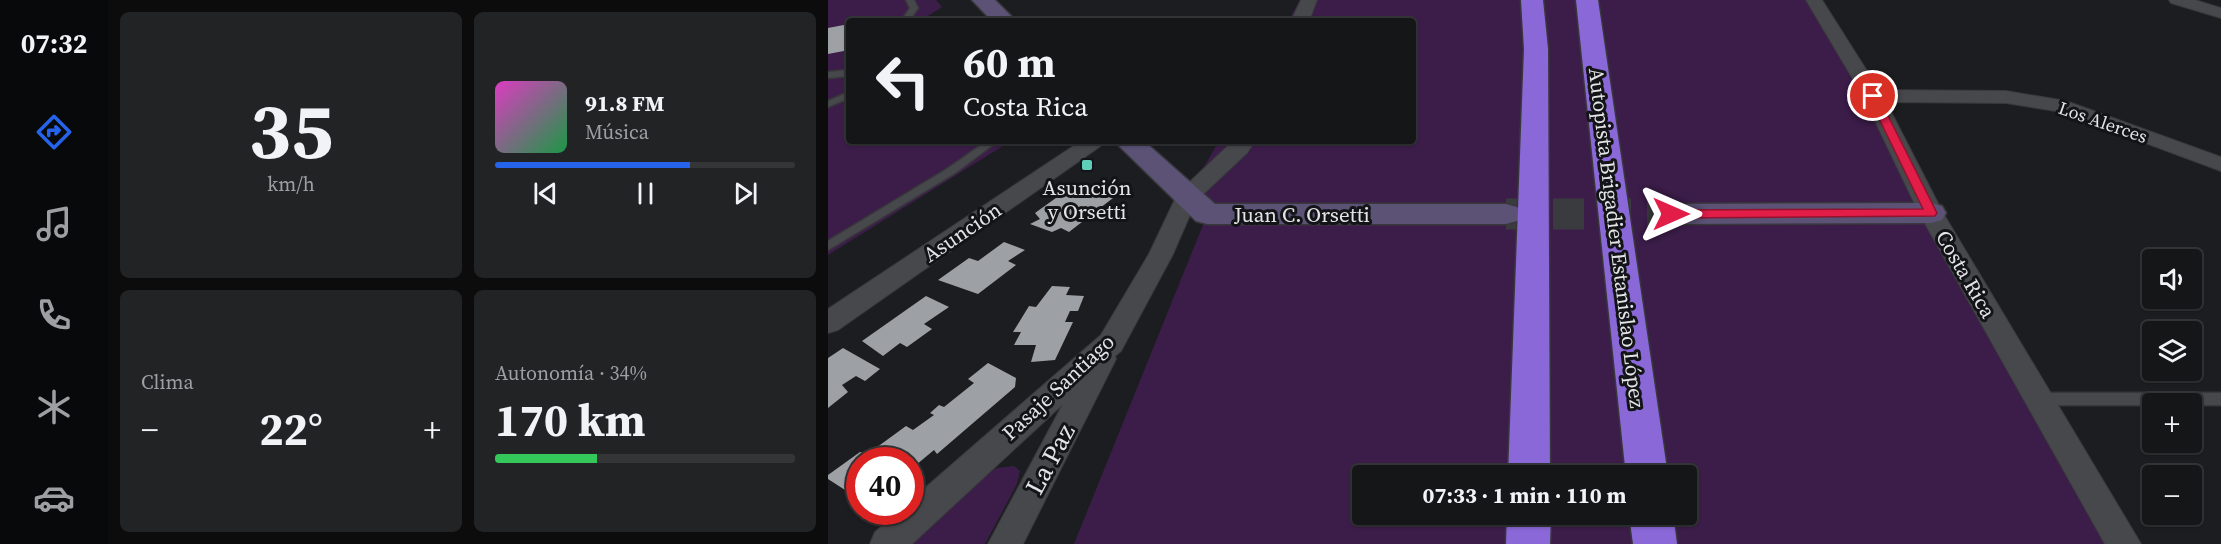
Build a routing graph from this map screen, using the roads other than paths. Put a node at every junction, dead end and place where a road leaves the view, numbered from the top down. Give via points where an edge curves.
1 (910, 0) edge
2 (983, 0) edge
3 (1310, 0) edge
4 (1532, 0) edge
5 (1587, 0) edge
6 (1814, 0) edge
7 (2177, 0) edge
8 (2221, 13) edge
9 (907, 18) edge
10 (1002, 18) edge
11 (1301, 18) edge
12 (846, 73) edge
13 (828, 75) edge
14 (846, 96) edge
15 (1873, 96) junction
16 (828, 104) edge
17 (989, 144) edge
18 (1091, 144) edge
19 (1131, 144) edge
20 (1242, 144) edge
21 (2221, 164) edge
22 (1186, 198) junction
23 (1931, 213) junction
24 (1506, 214) tunnel mouth
25 (1671, 214) tunnel mouth
26 (828, 246) edge
27 (828, 323) edge
28 (1111, 343) junction
29 (2039, 399) junction
30 (2221, 399) edge
31 (1529, 465) edge
32 (1646, 465) edge
33 (1529, 525) edge
34 (1652, 525) edge
35 (887, 544) edge
36 (1005, 544) edge
37 (1528, 544) edge
38 (1655, 544) edge
39 (2124, 544) edge

1 - 9 lane via 914,8
2 - 10 street
3 - 11 street
4 - 31 highway via 1536,49
5 - 32 highway, Autopista Brigadier Estanislao López
6 - 15 street, Costa Rica
7 - 8 street
12 - 13 lane
14 - 16 lane
15 - 21 street, Los Alerces via 2006,97 2066,107
15 - 23 street, Costa Rica
17 - 26 lane
18 - 27 street, Asunción
19 - 22 street, Juan C. Orsetti
20 - 22 street
22 - 24 street, Juan C. Orsetti via 1207,214
22 - 28 street, Pasaje Santiago via 1161,254
23 - 25 street
23 - 29 street, Costa Rica
28 - 35 street, Pasaje Santiago
28 - 36 street, La Paz
29 - 30 lane
29 - 39 street, Costa Rica
33 - 37 highway
34 - 38 highway

